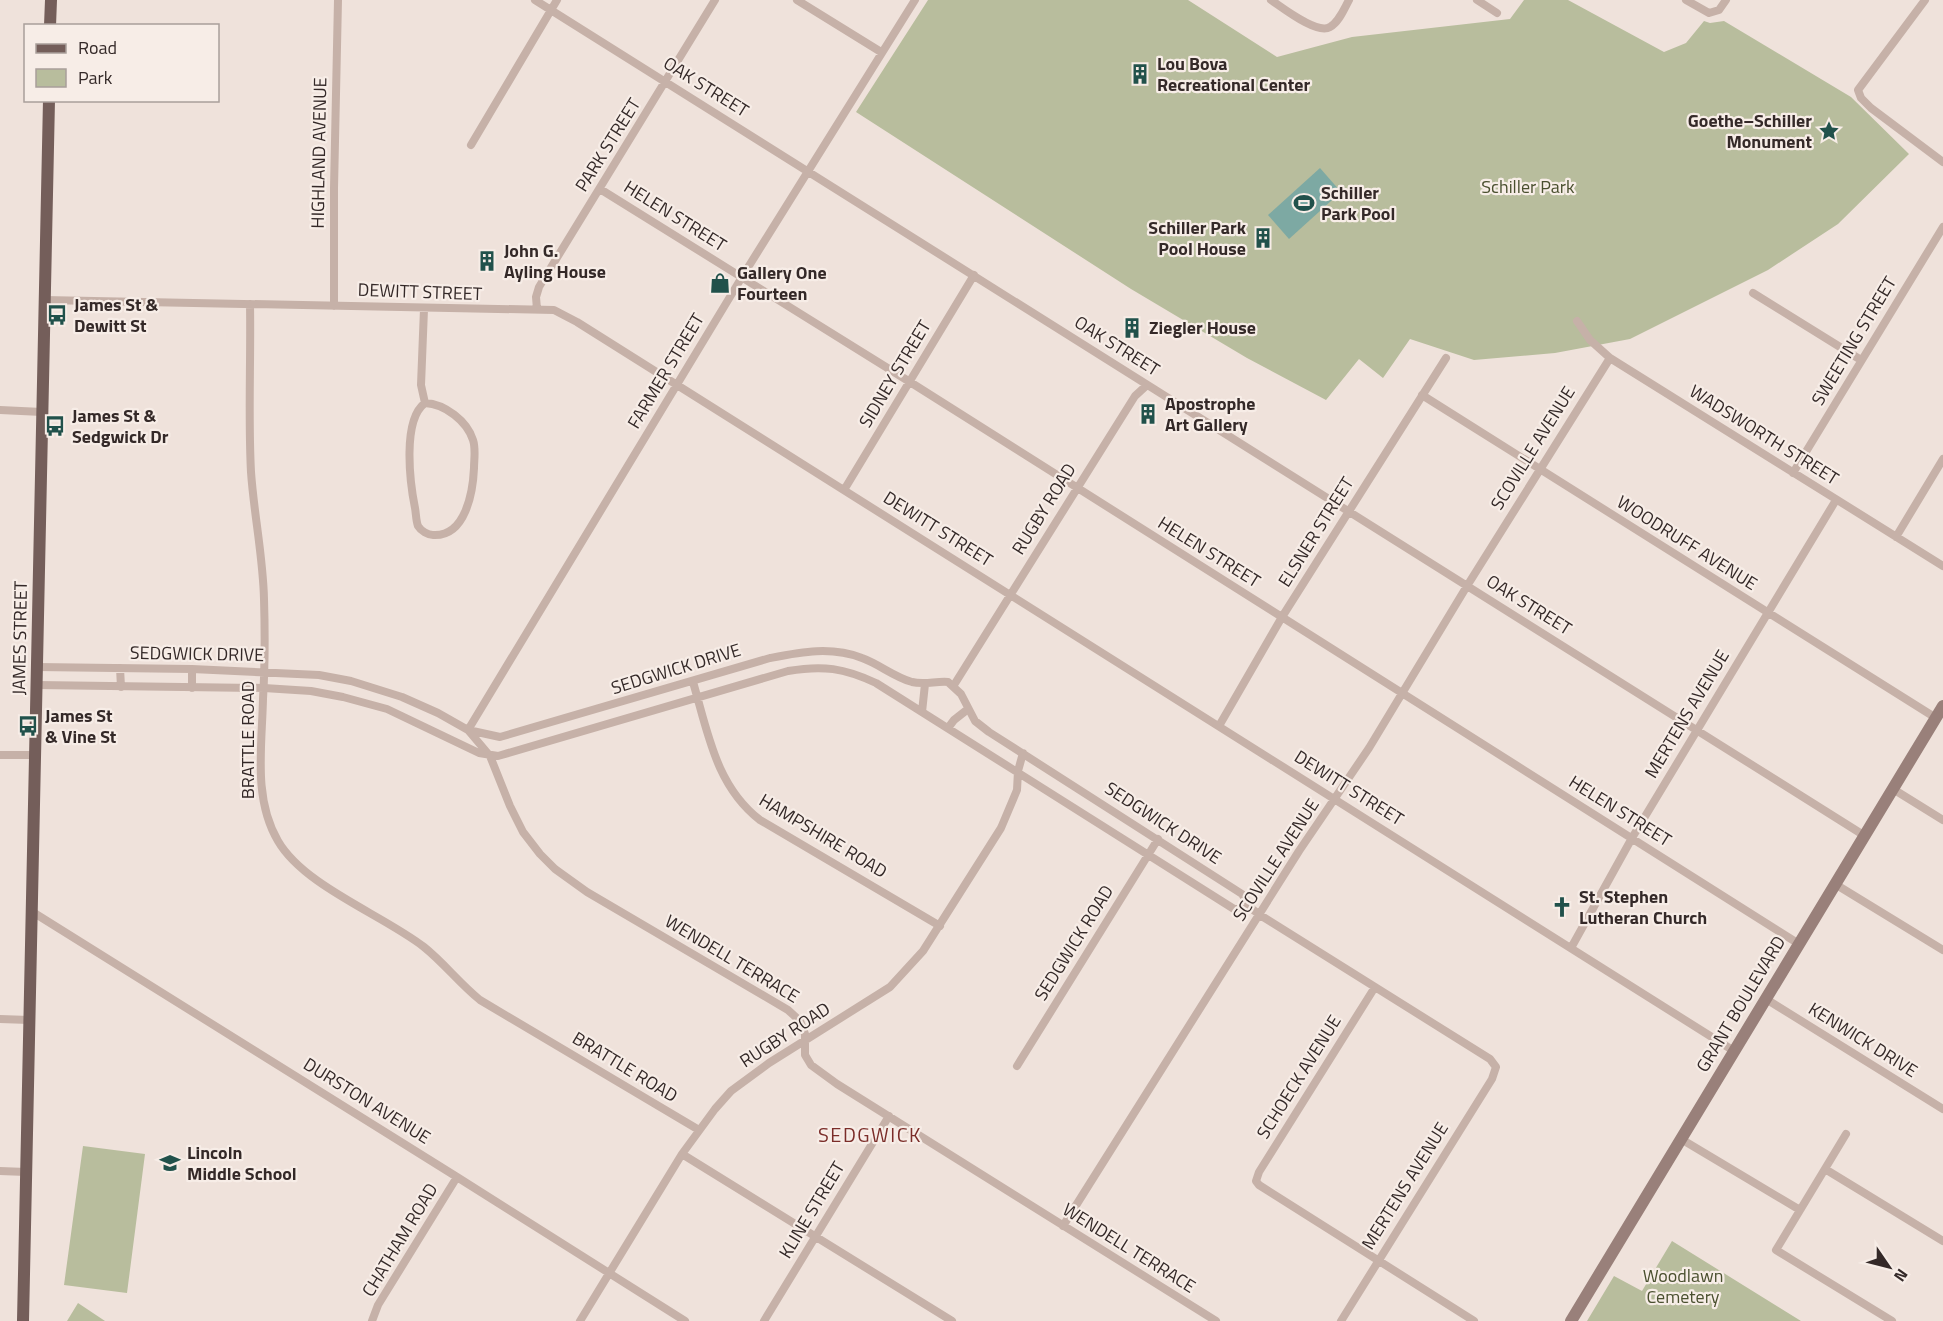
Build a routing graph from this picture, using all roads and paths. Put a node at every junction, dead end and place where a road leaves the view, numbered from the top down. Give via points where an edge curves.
1 (51, 0) edge
2 (338, 0) edge
3 (535, 0) edge
4 (557, 0) edge
5 (715, 0) edge
6 (797, 0) edge
7 (915, 0) edge
8 (1271, 0) edge
9 (1349, 0) edge
10 (1477, 0) edge
11 (1686, 0) edge
12 (1726, 0) edge
13 (1925, 0) edge
14 (551, 10) junction
15 (1497, 13) dead end
16 (50, 24) edge
17 (881, 52) junction
18 (666, 81) junction
19 (49, 102) edge
20 (471, 145) dead end
21 (1943, 162) edge
22 (808, 170) junction
23 (600, 189) junction
24 (1943, 227) edge
25 (974, 275) junction
26 (742, 277) junction
27 (1753, 293) dead end
28 (44, 300) junction
29 (250, 304) junction
30 (334, 306) junction
31 (424, 309) junction
32 (537, 309) junction
33 (1577, 321) dead end
34 (1446, 358) dead end
35 (1610, 358) junction
36 (1861, 360) junction
37 (910, 382) junction
38 (677, 384) junction
39 (1147, 385) junction
40 (1422, 395) junction
41 (425, 403) junction
42 (0, 410) edge
43 (42, 412) junction
44 (1943, 459) edge
45 (1539, 470) junction
46 (1794, 473) junction
47 (1077, 488) junction
48 (844, 490) junction
49 (1836, 500) junction
50 (1349, 512) junction
51 (1896, 537) junction
52 (1943, 566) edge
53 (1467, 586) junction
54 (1010, 594) junction
55 (1768, 612) junction
56 (1282, 618) junction
57 (37, 667) junction
58 (120, 669) junction
59 (192, 669) junction
60 (264, 672) junction
61 (693, 682) junction
62 (364, 684) junction
63 (925, 684) junction
64 (37, 685) junction
65 (954, 685) junction
66 (121, 687) junction
67 (192, 687) junction
68 (264, 688) junction
69 (1402, 693) junction
70 (698, 698) junction
71 (363, 702) junction
72 (1943, 706) edge
73 (968, 709) junction
74 (922, 712) junction
75 (1936, 718) junction
76 (1219, 726) junction
77 (948, 728) junction
78 (468, 730) junction
79 (1697, 730) junction
80 (1023, 753) junction
81 (0, 755) edge
82 (35, 755) junction
83 (490, 756) junction
84 (1018, 771) junction
85 (1893, 789) junction
86 (1334, 798) junction
87 (1943, 820) edge
88 (1865, 836) junction
89 (1632, 838) junction
90 (1158, 839) junction
91 (1149, 854) junction
92 (1835, 884) junction
93 (1252, 909) junction
94 (31, 911) junction
95 (1260, 915) junction
96 (940, 926) junction
97 (1799, 944) junction
98 (1570, 948) junction
99 (1943, 951) edge
100 (1376, 987) junction
101 (1766, 999) junction
102 (0, 1019) edge
103 (29, 1020) junction
104 (805, 1040) junction
105 (1734, 1051) junction
106 (1017, 1066) dead end
107 (1496, 1067) joint
108 (1943, 1109) edge
109 (889, 1116) junction
110 (699, 1130) junction
111 (1846, 1134) dead end
112 (1681, 1139) junction
113 (682, 1154) junction
114 (1825, 1169) junction
115 (0, 1172) edge
116 (26, 1172) junction
117 (457, 1177) junction
118 (1800, 1210) junction
119 (1063, 1226) junction
120 (816, 1236) junction
121 (1943, 1241) edge
122 (1377, 1261) junction
123 (609, 1273) junction
124 (23, 1321) edge
125 (372, 1321) edge
126 (580, 1321) edge
127 (684, 1321) edge
128 (764, 1321) edge
129 (952, 1321) edge
130 (1216, 1321) edge
131 (1341, 1321) edge
132 (1474, 1321) edge
133 (1571, 1321) edge
134 (1892, 1321) edge

1 - 16 main road
2 - 30 street, HIGHLAND AVENUE
3 - 14 street, OAK STREET
4 - 14 street
5 - 18 street, PARK STREET
6 - 17 street
7 - 17 street, FARMER STREET
8 - 9 street via 1322,30 1336,22
10 - 15 street
11 - 12 street via 1709,13 1719,10
13 - 21 street via 1858,90 1870,108
14 - 18 street, OAK STREET
14 - 20 street
17 - 22 street, FARMER STREET
18 - 22 street, OAK STREET
18 - 23 street, PARK STREET
19 - 28 main road, JAMES STREET
22 - 25 street, OAK STREET
22 - 26 street, FARMER STREET
23 - 26 street, HELEN STREET
23 - 32 street, PARK STREET via 539,287
24 - 36 street, SWEETING STREET
25 - 37 street, SIDNEY STREET
25 - 39 street, OAK STREET
26 - 37 street, HELEN STREET
26 - 38 street, FARMER STREET
27 - 36 street
28 - 29 street, DEWITT STREET
28 - 43 main road, JAMES STREET
29 - 30 street, DEWITT STREET
29 - 60 street, BRATTLE ROAD via 251,474 264,599
30 - 31 street, DEWITT STREET
31 - 32 street, DEWITT STREET
31 - 41 street via 421,385
32 - 38 street, DEWITT STREET via 554,310 577,322
33 - 35 street, WADSWORTH STREET
34 - 40 street, ELSNER STREET
35 - 45 street, SCOVILLE AVENUE
35 - 46 street, WADSWORTH STREET
36 - 46 street, SWEETING STREET
37 - 47 street, HELEN STREET
37 - 48 street, SIDNEY STREET
38 - 48 street, DEWITT STREET
38 - 78 street, FARMER STREET
39 - 47 street, RUGBY ROAD via 1135,396
39 - 50 street, OAK STREET
40 - 45 street, WOODRUFF AVENUE
40 - 50 street, ELSNER STREET
41 - 41 street via 414,419 410,484 419,527 436,536 447,532 465,514 473,492 474,442 460,420 434,403
42 - 43 street
43 - 57 main road, JAMES STREET
44 - 51 street
45 - 53 street, SCOVILLE AVENUE
45 - 55 street, WOODRUFF AVENUE
46 - 49 street, WADSWORTH STREET
47 - 54 street, RUGBY ROAD
47 - 56 street, HELEN STREET
48 - 54 street, DEWITT STREET
49 - 51 street, WADSWORTH STREET
49 - 55 street, MERTENS AVENUE
50 - 53 street, OAK STREET
50 - 56 street, ELSNER STREET
51 - 52 street, WADSWORTH STREET
53 - 69 street, SCOVILLE AVENUE
53 - 79 street, OAK STREET
54 - 65 street, RUGBY ROAD
54 - 76 street, DEWITT STREET
55 - 75 street, WOODRUFF AVENUE
55 - 79 street, MERTENS AVENUE
56 - 69 street, HELEN STREET
56 - 76 street, ELSNER STREET
57 - 58 street, SEDGWICK DRIVE
57 - 64 main road, JAMES STREET
58 - 59 street, SEDGWICK DRIVE
58 - 66 street
59 - 60 street, SEDGWICK DRIVE
59 - 67 street
60 - 62 street, SEDGWICK DRIVE via 319,675
60 - 68 street, BRATTLE ROAD
61 - 63 street, SEDGWICK DRIVE via 770,658 833,651 860,657
61 - 70 street, HAMPSHIRE ROAD
61 - 78 street, SEDGWICK DRIVE via 500,737
62 - 71 street
62 - 78 street, SEDGWICK DRIVE via 402,697
63 - 65 street, SEDGWICK DRIVE
63 - 74 street
64 - 66 street, SEDGWICK DRIVE
64 - 82 main road, JAMES STREET
65 - 73 street, SEDGWICK DRIVE
66 - 67 street, SEDGWICK DRIVE
67 - 68 street, SEDGWICK DRIVE
68 - 71 street, SEDGWICK DRIVE via 311,691
68 - 110 street, BRATTLE ROAD via 263,801 268,822 288,856 312,877 425,948 480,1000
69 - 86 street, SCOVILLE AVENUE
69 - 89 street, HELEN STREET
70 - 74 street, SEDGWICK DRIVE via 789,671 829,668 855,673
70 - 83 street, SEDGWICK DRIVE via 512,753
70 - 96 street, HAMPSHIRE ROAD via 719,768 746,809
71 - 83 street, SEDGWICK DRIVE
72 - 75 street, GRANT BOULEVARD
73 - 77 street
73 - 80 street, SEDGWICK DRIVE via 988,732
74 - 77 street, SEDGWICK DRIVE
75 - 85 street, GRANT BOULEVARD
76 - 86 street, DEWITT STREET
77 - 84 street, SEDGWICK DRIVE
78 - 83 street, WENDELL TERRACE
79 - 88 street, OAK STREET
79 - 89 street, MERTENS AVENUE
80 - 84 street, RUGBY ROAD
80 - 90 street, SEDGWICK DRIVE
81 - 82 street
82 - 94 main road, JAMES STREET
83 - 104 street, WENDELL TERRACE via 524,832 555,869 587,892 788,1010 800,1021
84 - 91 street, SEDGWICK DRIVE
84 - 96 street, RUGBY ROAD via 1017,790 1001,828
85 - 87 street
85 - 88 street, GRANT BOULEVARD
86 - 95 street, SCOVILLE AVENUE
86 - 98 street, DEWITT STREET
88 - 92 street, GRANT BOULEVARD
89 - 97 street, HELEN STREET
89 - 98 street, MERTENS AVENUE
90 - 91 street, SEDGWICK ROAD
90 - 93 street, SEDGWICK DRIVE via 1242,894
91 - 93 street, SEDGWICK DRIVE via 1234,909
91 - 106 street, SEDGWICK ROAD
92 - 97 street, GRANT BOULEVARD
92 - 99 street
93 - 95 street, SEDGWICK DRIVE
94 - 103 main road, JAMES STREET
94 - 117 street, DURSTON AVENUE
95 - 100 street, SEDGWICK DRIVE
95 - 119 street, SCOVILLE AVENUE
96 - 104 street, RUGBY ROAD via 924,951 890,987
97 - 101 street, GRANT BOULEVARD
98 - 105 street, DEWITT STREET
100 - 107 street, SEDGWICK DRIVE via 1490,1059
100 - 122 street, SCHOECK AVENUE via 1256,1178 1259,1185
101 - 105 street, GRANT BOULEVARD
101 - 108 street, KENWICK DRIVE
102 - 103 street
103 - 116 main road, JAMES STREET
104 - 109 street, WENDELL TERRACE via 805,1055 811,1065
104 - 110 street, RUGBY ROAD via 731,1091
105 - 112 street, GRANT BOULEVARD
107 - 122 street, MERTENS AVENUE
109 - 119 street, WENDELL TERRACE
109 - 120 street, KLINE STREET
110 - 113 street, RUGBY ROAD
111 - 114 street
112 - 118 street
112 - 133 street, GRANT BOULEVARD
113 - 120 street
113 - 123 street, RUGBY ROAD
114 - 118 street
114 - 121 street
115 - 116 street
116 - 124 main road, JAMES STREET
117 - 123 street, DURSTON AVENUE
117 - 125 street, CHATHAM ROAD
118 - 134 street via 1776,1250
119 - 130 street, WENDELL TERRACE
120 - 128 street, KLINE STREET
120 - 129 street
122 - 131 street, MERTENS AVENUE
122 - 132 street
123 - 126 street, RUGBY ROAD
123 - 127 street, DURSTON AVENUE

